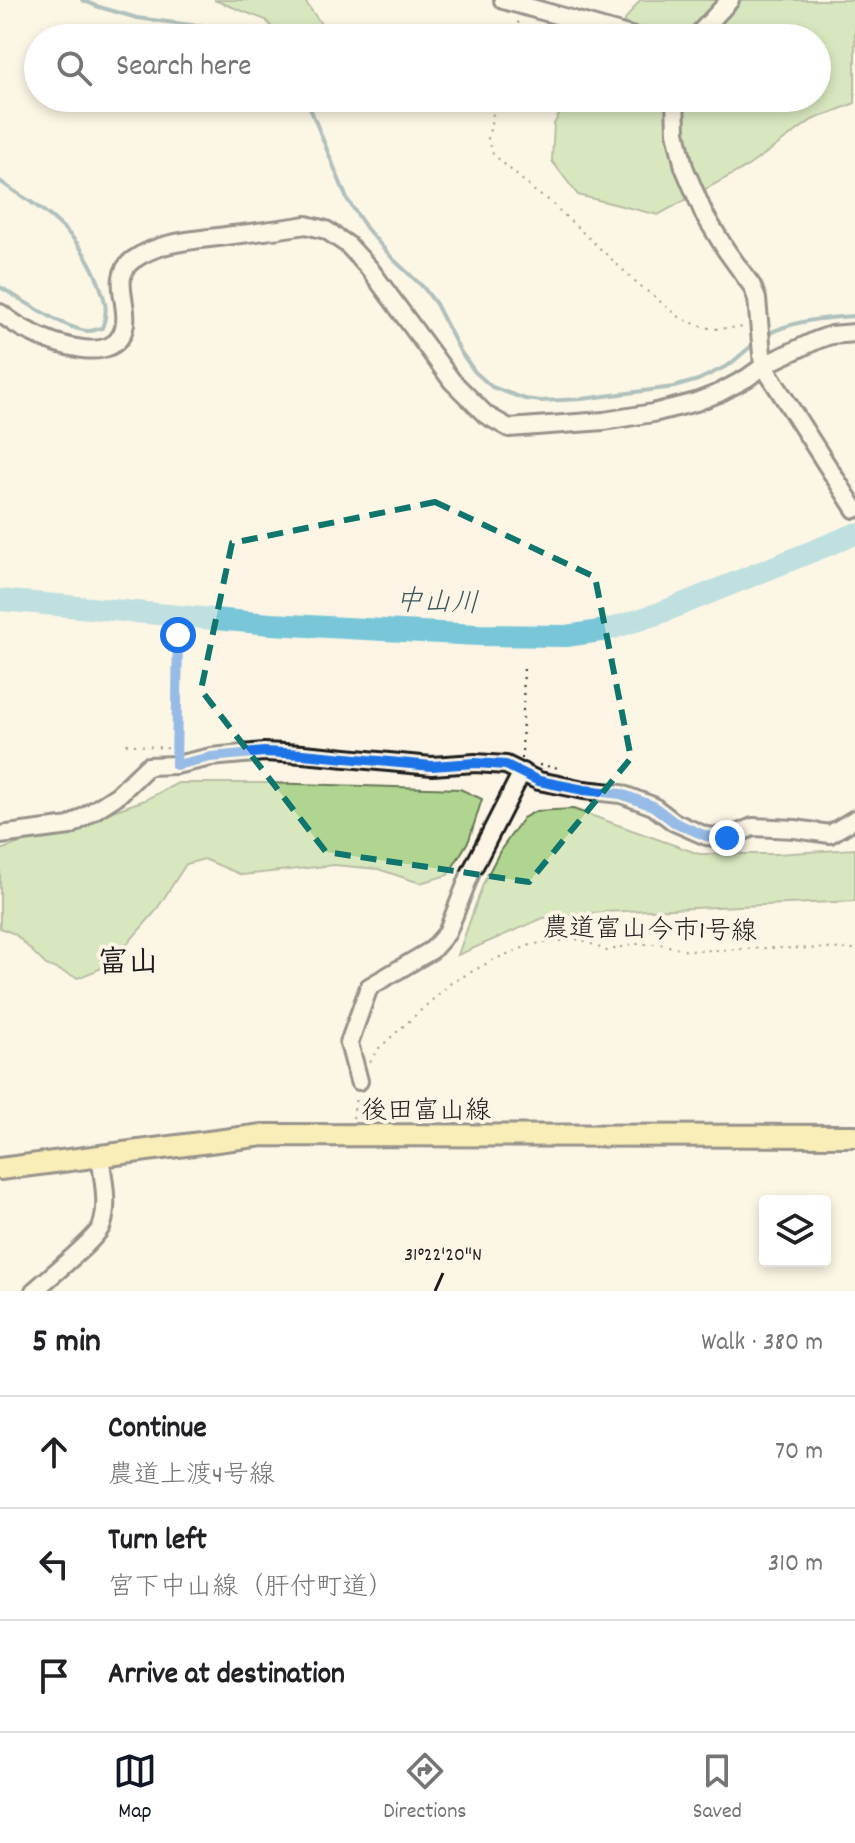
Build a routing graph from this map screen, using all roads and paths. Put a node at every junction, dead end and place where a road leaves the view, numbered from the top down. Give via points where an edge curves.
1 (503, 0) edge
2 (730, 0) edge
3 (528, 3) edge
4 (518, 24) edge
5 (594, 24) edge
6 (708, 24) edge
7 (493, 112) edge
8 (675, 112) edge
9 (0, 313) edge
10 (760, 326) junction
11 (855, 333) edge
12 (763, 365) junction
13 (855, 509) edge
14 (178, 635) dead end
15 (524, 663) dead end
16 (126, 744) dead end
17 (522, 767) junction
18 (560, 768) dead end
19 (855, 819) edge
20 (0, 835) edge
21 (855, 949) edge
22 (359, 1081) junction
23 (351, 1135) junction
24 (855, 1136) edge
25 (100, 1156) junction
26 (0, 1169) edge
27 (34, 1291) edge

1 - 3 street
2 - 6 street
3 - 4 path
3 - 5 street
7 - 10 path via 488,139 493,154 653,297 689,322 712,329
8 - 10 street via 684,167 704,214 752,286
9 - 12 street via 60,345 101,349 114,344 125,325 120,282 136,258 180,242 306,225 326,230 348,245 452,381 486,415 509,428 653,413 719,393
10 - 12 street
11 - 12 street via 831,335
12 - 13 street
14 - 16 path via 176,749
15 - 17 path
17 - 18 path
17 - 19 street via 539,781 621,794 653,806 706,836 727,838 753,827 830,834
17 - 20 street via 432,766 264,752 211,757 148,766 118,795 70,826
17 - 22 street via 447,933 432,950 369,987 349,1043
21 - 22 path, 農道富山今市1号線 via 688,951 633,944 607,951 580,939 533,944 451,983 377,1050
22 - 23 path, 農道富山今市1号線
23 - 24 main road, 後田富山線
23 - 25 main road, 後田富山線 via 263,1135
25 - 26 main road, 後田富山線
25 - 27 street via 105,1195 101,1228

